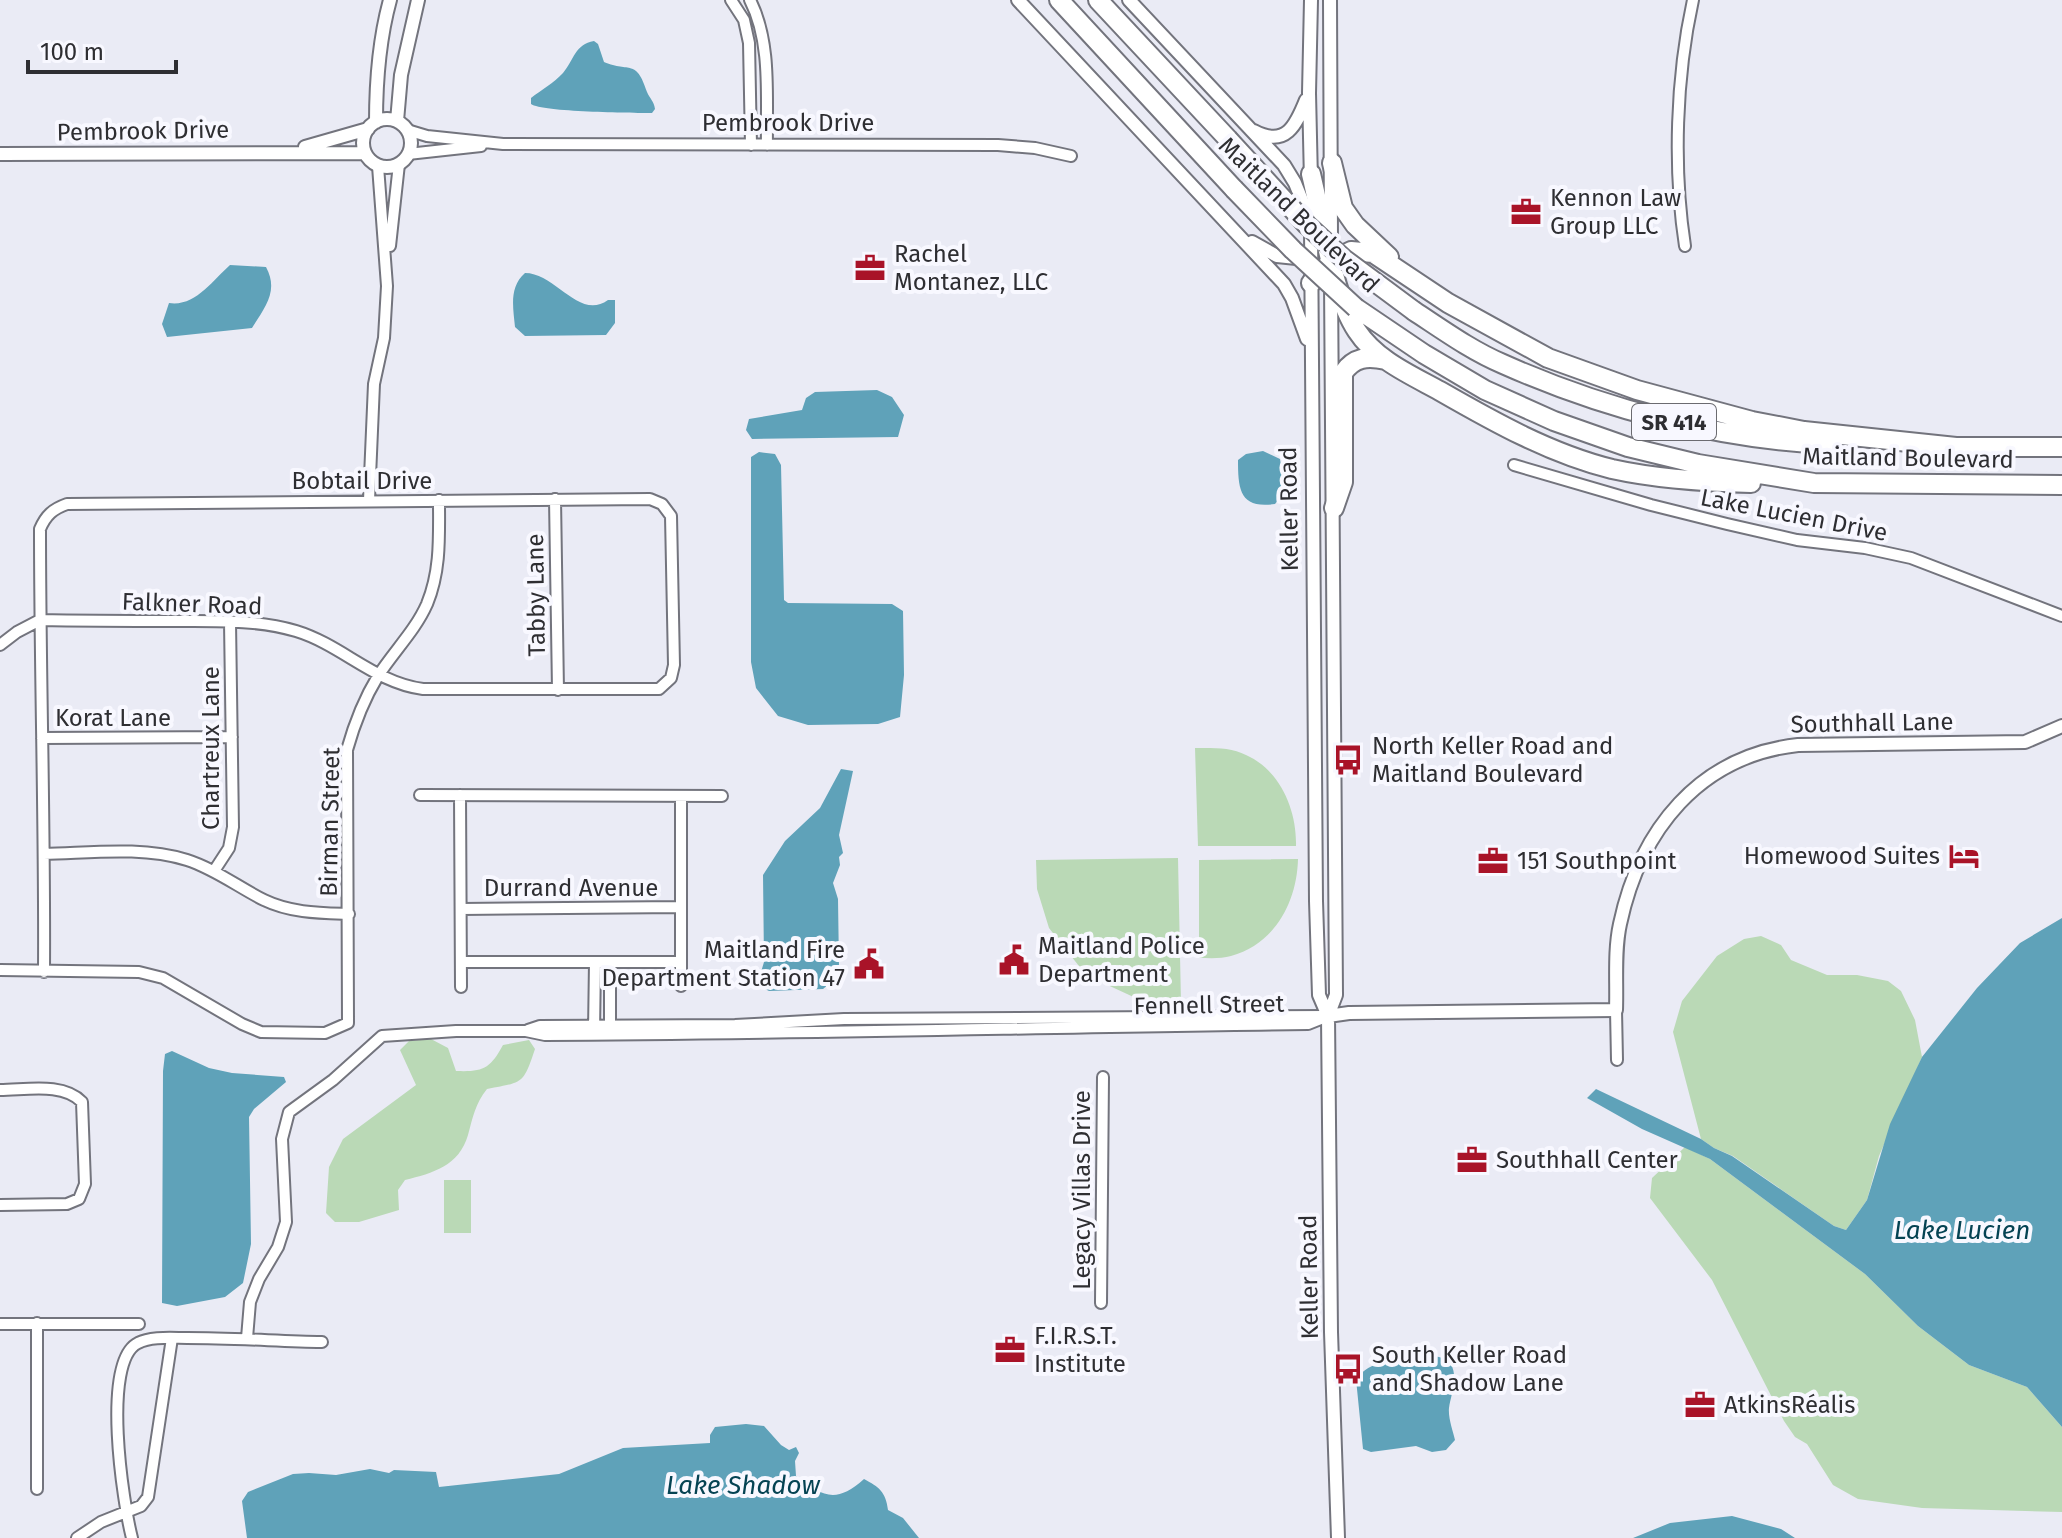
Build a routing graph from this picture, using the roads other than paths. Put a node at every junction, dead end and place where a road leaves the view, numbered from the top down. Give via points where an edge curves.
1 (390, 0) edge
2 (418, 0) edge
3 (731, 0) edge
4 (750, 0) edge
5 (1018, 0) edge
6 (1059, 0) edge
7 (1100, 0) edge
8 (1129, 0) edge
9 (1311, 0) edge
10 (1330, 0) edge
11 (1693, 0) edge
12 (1309, 93) junction
13 (372, 125) junction
14 (402, 126) junction
15 (1249, 128) junction
16 (503, 144) junction
17 (751, 145) junction
18 (767, 145) junction
19 (286, 151) junction
20 (365, 153) junction
21 (0, 154) edge
22 (1071, 156) dead end
23 (404, 159) junction
24 (1332, 163) junction
25 (378, 166) junction
26 (1311, 174) junction
27 (1226, 221) junction
28 (1311, 223) junction
29 (1685, 246) dead end
30 (1326, 255) junction
31 (387, 264) junction
32 (1402, 270) junction
33 (1311, 283) joint
34 (1310, 347) junction
35 (1388, 360) junction
36 (1956, 447) junction
37 (2062, 447) edge
38 (1514, 465) dead end
39 (1814, 483) junction
40 (2062, 485) edge
41 (555, 499) junction
42 (369, 500) junction
43 (439, 500) junction
44 (1334, 508) junction
45 (1312, 526) junction
46 (1334, 534) junction
47 (1312, 542) junction
48 (2062, 616) edge
49 (40, 620) junction
50 (230, 622) junction
51 (0, 645) edge
52 (379, 676) junction
53 (558, 690) junction
54 (2062, 726) edge
55 (1314, 730) junction
56 (1334, 730) junction
57 (232, 737) junction
58 (42, 738) junction
59 (420, 795) dead end
60 (460, 795) junction
61 (681, 796) junction
62 (722, 796) dead end
63 (44, 854) junction
64 (214, 871) junction
65 (681, 907) junction
66 (461, 909) junction
67 (349, 914) junction
68 (461, 962) junction
69 (595, 962) junction
70 (610, 962) junction
71 (681, 962) junction
72 (0, 970) edge
73 (44, 972) junction
74 (681, 986) dead end
75 (461, 987) dead end
76 (595, 989) junction
77 (610, 989) junction
78 (1616, 1010) junction
79 (1328, 1016) junction
80 (594, 1030) junction
81 (610, 1030) junction
82 (1617, 1060) dead end
83 (1103, 1077) dead end
84 (0, 1090) edge
85 (0, 1205) edge
86 (1101, 1303) dead end
87 (37, 1323) junction
88 (0, 1324) edge
89 (139, 1324) dead end
90 (172, 1338) junction
91 (247, 1338) junction
92 (322, 1342) dead end
93 (37, 1489) dead end
94 (125, 1511) junction
95 (77, 1538) edge
96 (132, 1538) edge
97 (1338, 1538) edge

1 - 13 street
2 - 14 street via 401,75
3 - 17 street via 744,20 749,43
4 - 18 street via 765,56
5 - 27 street
6 - 39 highway, Maitland Boulevard / SR 414, bridge via 1293,250 1356,308 1424,354 1485,390 1628,447
7 - 36 highway, Maitland Boulevard / SR 414, bridge via 1344,259 1414,311 1502,364 1690,427 1783,442
8 - 15 street
9 - 12 street, Keller Road
10 - 24 street, Keller Road
11 - 29 street via 1680,92
12 - 15 street via 1288,133 1261,135
12 - 26 street, Keller Road
13 - 14 street via 389,119
13 - 19 street, Pembrook Drive
13 - 20 street via 364,137
14 - 16 street, Pembrook Drive via 427,136
14 - 23 street via 411,138
15 - 28 street via 1284,165
16 - 17 street, Pembrook Drive
16 - 23 street, Pembrook Drive
17 - 18 street, Pembrook Drive
18 - 22 street, Pembrook Drive via 998,145
19 - 20 street, Pembrook Drive
19 - 21 street, Pembrook Drive
20 - 25 street
23 - 25 street
23 - 31 street
24 - 30 street, Keller Road
24 - 32 highway via 1343,208
25 - 31 street
26 - 28 street, Keller Road
26 - 30 highway
27 - 30 street via 1277,256
27 - 34 street via 1284,284
28 - 30 street, Keller Road
30 - 32 highway via 1360,250
30 - 33 highway
30 - 35 highway via 1357,331
30 - 44 street, Keller Road
31 - 42 street
32 - 36 highway via 1448,303 1548,358 1637,390 1804,431
33 - 34 street, Keller Road
34 - 45 street, Keller Road
35 - 39 highway via 1484,416 1610,468 1714,483
35 - 44 highway via 1364,357 1343,373 1343,482
36 - 37 highway, Maitland Boulevard / SR 414
38 - 48 street, Lake Lucien Drive via 1727,524 1911,558
39 - 40 highway, Maitland Boulevard / SR 414
41 - 43 street, Bobtail Drive
41 - 53 street, Tabby Lane
41 - 53 street, Bobtail Drive via 650,499 662,504 672,528 671,678 659,689
42 - 43 street, Bobtail Drive
42 - 49 street, Bobtail Drive via 67,504 45,517 40,529
43 - 52 street, Birman Street via 439,554 427,604
44 - 46 street, Keller Road
45 - 46 street
45 - 47 street, Keller Road
46 - 47 street
46 - 56 street, Keller Road
47 - 55 street, Keller Road
49 - 50 street, Falkner Road
49 - 51 street
49 - 58 street, Bobtail Drive
50 - 52 street, Falkner Road via 298,632
50 - 57 street, Chartreux Lane
52 - 53 street, Bobtail Drive via 423,689
52 - 67 street, Birman Street via 347,750
54 - 78 street, Southhall Lane via 2025,742 1768,749 1704,779 1656,831 1637,871 1619,925
55 - 56 street
55 - 79 street, Keller Road via 1319,995
56 - 79 street, Keller Road via 1336,995
57 - 58 street, Korat Lane
57 - 64 street, Chartreux Lane via 233,827 229,848
58 - 63 street, Bobtail Drive
59 - 60 street
60 - 61 street
60 - 66 street
61 - 62 street
61 - 65 street
63 - 64 street via 162,854
63 - 73 street, Bobtail Drive
64 - 67 street via 280,906
65 - 66 street, Durrand Avenue
65 - 71 street
66 - 68 street
67 - 73 street, Birman Street via 348,1023 325,1033 261,1032 163,978 139,972
68 - 69 street
68 - 75 street
69 - 70 street
69 - 76 street
70 - 71 street
70 - 77 street
71 - 74 street
72 - 73 street
76 - 77 street
76 - 80 street
77 - 81 street
78 - 79 street
78 - 82 street, Southhall Lane
79 - 81 street, Fennell Street via 844,1024 738,1035
79 - 97 street, Keller Road
80 - 81 street, Fennell Street
80 - 91 street, Fennell Street via 382,1036 289,1112 282,1139 286,1222 250,1302
83 - 86 street, Legacy Villas Drive
84 - 85 street via 74,1093 82,1102 85,1184 79,1199 67,1204
87 - 88 street
87 - 89 street
87 - 93 street
90 - 91 street
90 - 94 street via 148,1497 141,1506
90 - 94 street via 137,1343 125,1355 118,1376
91 - 92 street
94 - 95 street
94 - 96 street

